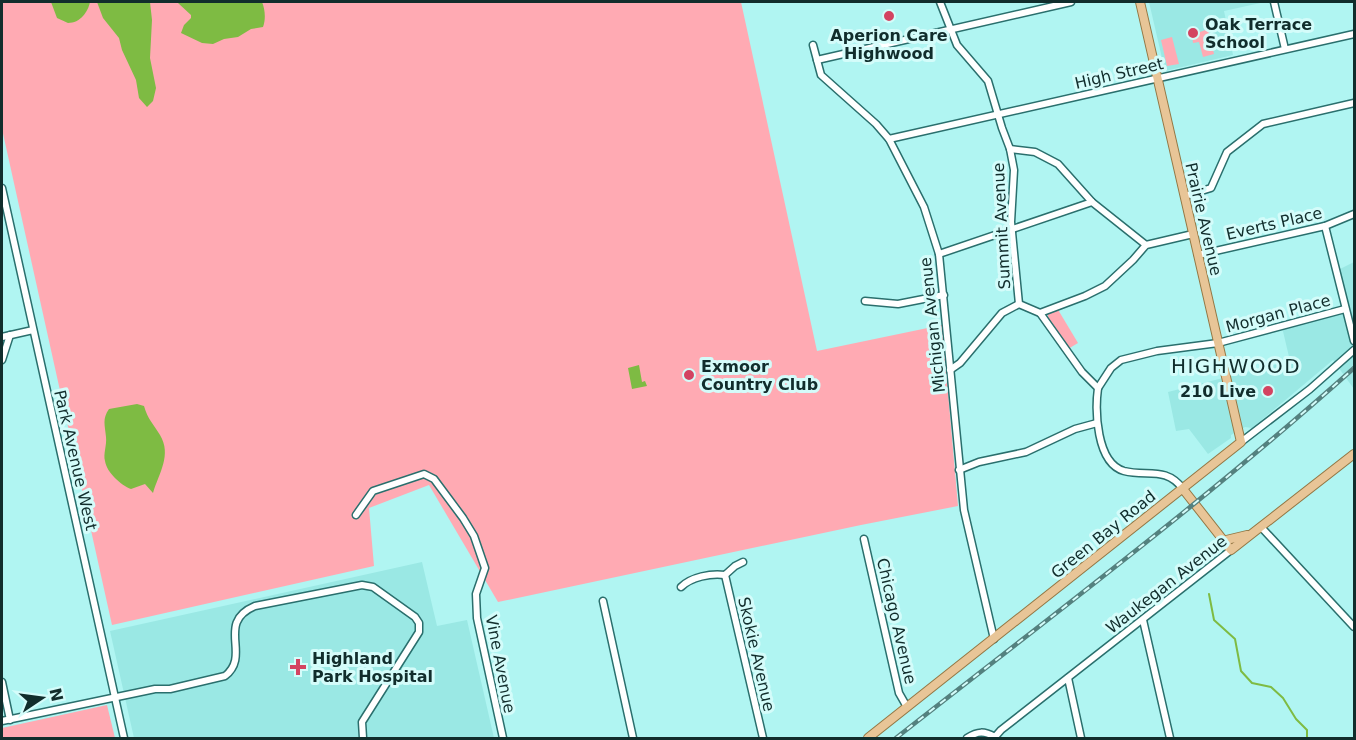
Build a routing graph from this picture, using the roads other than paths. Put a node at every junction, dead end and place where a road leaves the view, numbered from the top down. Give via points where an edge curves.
1 (940, 2) edge
2 (1071, 2) edge
3 (1140, 2) edge
4 (1274, 2) edge
5 (949, 29) junction
6 (1354, 34) edge
7 (813, 45) dead end
8 (1285, 49) junction
9 (817, 60) junction
10 (1158, 78) junction
11 (1354, 103) edge
12 (997, 114) junction
13 (889, 139) junction
14 (1010, 149) junction
15 (2, 188) edge
16 (1185, 196) junction
17 (1092, 202) junction
18 (1354, 214) edge
19 (1325, 226) junction
20 (1012, 229) junction
21 (1193, 234) junction
22 (1146, 244) junction
23 (939, 254) junction
24 (1198, 255) junction
25 (944, 295) junction
26 (865, 301) dead end
27 (1018, 304) junction
28 (1346, 309) junction
29 (1040, 313) junction
30 (33, 330) junction
31 (10, 335) junction
32 (2, 337) edge
33 (1354, 341) edge
34 (1218, 343) junction
35 (1354, 350) edge
36 (2, 360) edge
37 (950, 370) junction
38 (1098, 388) junction
39 (1097, 423) junction
40 (1241, 442) junction
41 (1354, 454) edge
42 (959, 471) junction
43 (1183, 489) junction
44 (356, 515) dead end
45 (1258, 529) junction
46 (864, 539) dead end
47 (1222, 541) junction
48 (1231, 550) junction
49 (743, 562) dead end
50 (725, 575) junction
51 (681, 587) dead end
52 (603, 602) dead end
53 (1143, 620) junction
54 (1354, 627) edge
55 (994, 639) junction
56 (1068, 678) junction
57 (2, 682) edge
58 (115, 698) junction
59 (907, 707) junction
60 (10, 720) junction
61 (2, 722) edge
62 (124, 738) edge
63 (363, 738) edge
64 (503, 738) edge
65 (633, 738) edge
66 (763, 738) edge
67 (868, 738) edge
68 (967, 738) edge
69 (995, 738) edge
70 (1080, 738) edge
71 (1170, 738) edge

1 - 5 street, Summit Avenue
2 - 5 street
3 - 10 main road, Prairie Avenue
4 - 8 street
5 - 9 street
5 - 12 street, Summit Avenue via 957,45 988,81
6 - 8 street, High Street
7 - 9 street, Michigan Avenue
8 - 10 street, High Street
9 - 13 street, Michigan Avenue via 821,75
10 - 12 street, High Street
10 - 16 main road, Prairie Avenue
11 - 16 street via 1257,127 1227,152 1211,188
12 - 13 street, High Street
12 - 14 street, Summit Avenue
13 - 23 street, Michigan Avenue via 924,207
14 - 17 street via 1035,152 1058,164
14 - 20 street, Summit Avenue via 1014,183
15 - 30 street, Park Avenue West
16 - 21 main road, Prairie Avenue
17 - 20 street
17 - 22 street
18 - 19 street, Everts Place
19 - 24 street, Everts Place
19 - 28 street
20 - 23 street
20 - 27 street, Summit Avenue
21 - 22 street
21 - 24 main road, Prairie Avenue
22 - 29 street via 1096,292
23 - 25 street, Michigan Avenue
24 - 34 main road, Prairie Avenue
25 - 26 street via 904,303
25 - 37 street, Michigan Avenue
27 - 29 street
27 - 37 street via 1002,313
28 - 33 street
28 - 34 street, Morgan Place
29 - 38 street
30 - 31 street
30 - 58 street, Park Avenue West
31 - 32 street
31 - 36 street
34 - 38 street via 1121,360
34 - 40 main road, Prairie Avenue
35 - 40 street, Green Bay Road
37 - 42 street, Michigan Avenue
38 - 39 street
39 - 42 street via 1026,452 979,462
39 - 43 street via 1100,442 1121,470 1170,476
40 - 43 main road, Green Bay Road
41 - 45 main road, Waukegan Avenue
42 - 55 street, Michigan Avenue via 964,510
43 - 47 main road
43 - 55 main road, Green Bay Road
44 - 64 street, Vine Avenue via 373,491 424,474 434,479 474,536 485,568 476,594 477,618
45 - 47 main road
45 - 48 main road, Waukegan Avenue
45 - 54 street
46 - 59 street, Chicago Avenue via 899,693
47 - 48 main road
48 - 53 street, Waukegan Avenue
49 - 50 street
50 - 51 street via 712,574 687,581
50 - 66 street, Skokie Avenue
52 - 65 street
53 - 56 street, Waukegan Avenue
53 - 71 street
55 - 59 main road, Green Bay Road
56 - 69 street, Waukegan Avenue
56 - 70 street
57 - 60 street
58 - 60 street
58 - 62 street, Park Avenue West
58 - 63 street via 225,676 238,658 234,626 245,610 362,585 373,587 415,616 419,623 419,632 362,722
59 - 67 main road, Green Bay Road
60 - 61 street
68 - 69 street via 984,731

